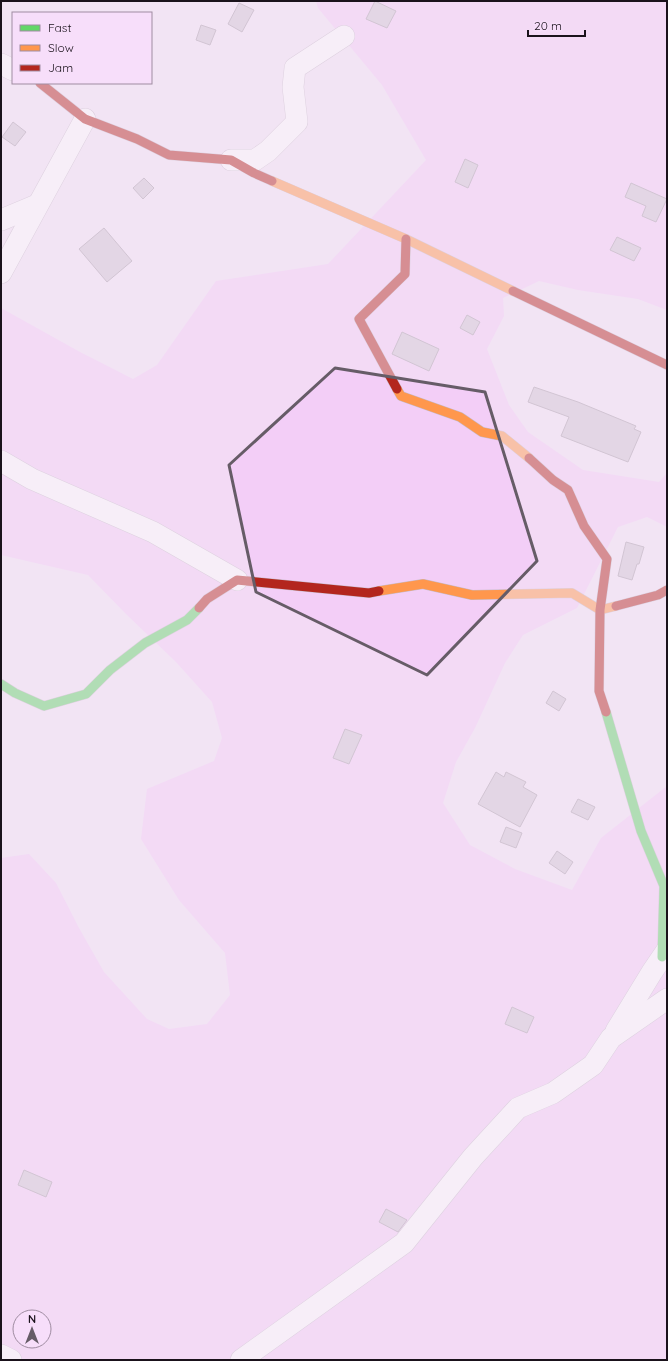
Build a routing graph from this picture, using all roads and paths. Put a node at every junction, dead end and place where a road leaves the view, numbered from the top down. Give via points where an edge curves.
1 (344, 36) dead end
2 (1, 64) edge
3 (12, 70) edge
4 (42, 84) edge
5 (84, 119) junction
6 (231, 160) junction
7 (37, 205) junction
8 (1, 220) edge
9 (406, 239) junction
10 (1, 273) edge
11 (667, 365) edge
12 (1, 462) edge
13 (237, 580) junction
14 (664, 594) edge
15 (600, 610) junction
16 (1, 684) edge
17 (664, 953) edge
18 (667, 999) edge
19 (611, 1038) junction
20 (1, 1355) edge
21 (11, 1360) edge
22 (241, 1360) edge

1 - 6 street via 295,68 293,87 297,122 256,160
2 - 3 street
4 - 5 street
5 - 6 street via 137,139 169,155
5 - 7 street
6 - 9 street via 254,173
7 - 8 street
7 - 10 street
9 - 11 street
9 - 15 street via 405,274 359,318 402,396 460,417 482,432 502,436 568,490 584,526 607,559
12 - 13 street via 153,532
13 - 15 street via 369,593 423,584 472,595 572,593
13 - 16 street via 207,599 187,620 145,643 110,670 86,694 44,706
14 - 15 street
15 - 17 street via 599,691 640,831 664,886
17 - 19 street
18 - 19 street
19 - 22 street via 593,1065 553,1093 518,1108 473,1157 404,1243
20 - 21 street

